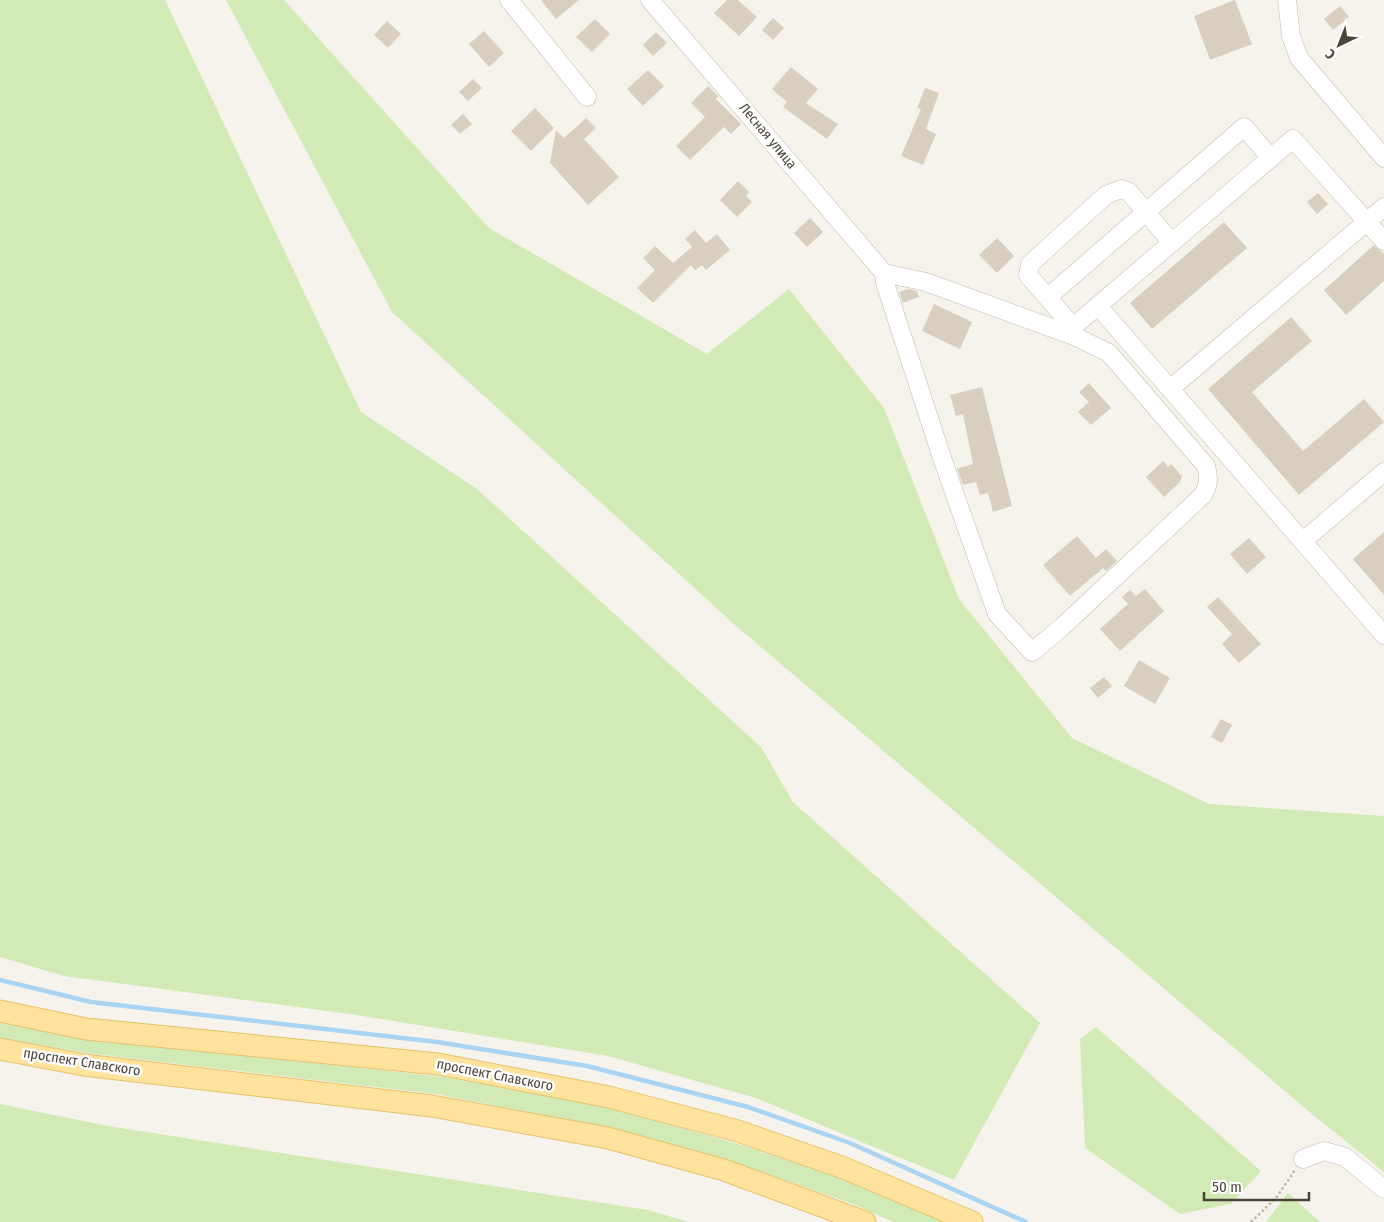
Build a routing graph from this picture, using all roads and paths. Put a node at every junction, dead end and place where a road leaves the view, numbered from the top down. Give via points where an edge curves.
1 (509, 0) edge
2 (650, 0) edge
3 (1287, 0) edge
4 (587, 97) dead end
5 (1271, 158) junction
6 (1384, 158) edge
7 (1384, 207) edge
8 (1146, 212) junction
9 (1367, 222) junction
10 (1384, 241) edge
11 (1172, 243) junction
12 (884, 272) junction
13 (1048, 297) junction
14 (1098, 306) junction
15 (1070, 330) junction
16 (1170, 390) junction
17 (1384, 472) edge
18 (1303, 541) junction
19 (1384, 635) edge
20 (0, 1010) edge
21 (0, 1049) edge
22 (1303, 1159) joint
23 (1384, 1189) edge
24 (865, 1222) edge
25 (972, 1222) edge
26 (1251, 1222) edge

1 - 4 street
2 - 12 street, Лесная улица
3 - 6 street via 1291,36 1299,58
5 - 8 street via 1244,127
5 - 9 street via 1293,139
5 - 11 street
7 - 9 street
8 - 11 street
8 - 13 street
8 - 13 street via 1129,192 1121,189 1106,195 1030,264 1028,276
9 - 10 street
9 - 16 street
11 - 14 street
12 - 15 street via 926,282
12 - 15 street via 942,458 997,614 1032,652 1208,487 1206,466 1109,353
13 - 15 street
14 - 15 street
14 - 16 street
16 - 18 street
17 - 18 street
18 - 19 street
20 - 25 main road, проспект Славского via 86,1028 438,1064 609,1097 738,1131 844,1168
21 - 24 main road, проспект Славского via 84,1065 432,1106 608,1138 724,1170
22 - 23 street via 1324,1151 1345,1157
22 - 26 path via 1276,1198

